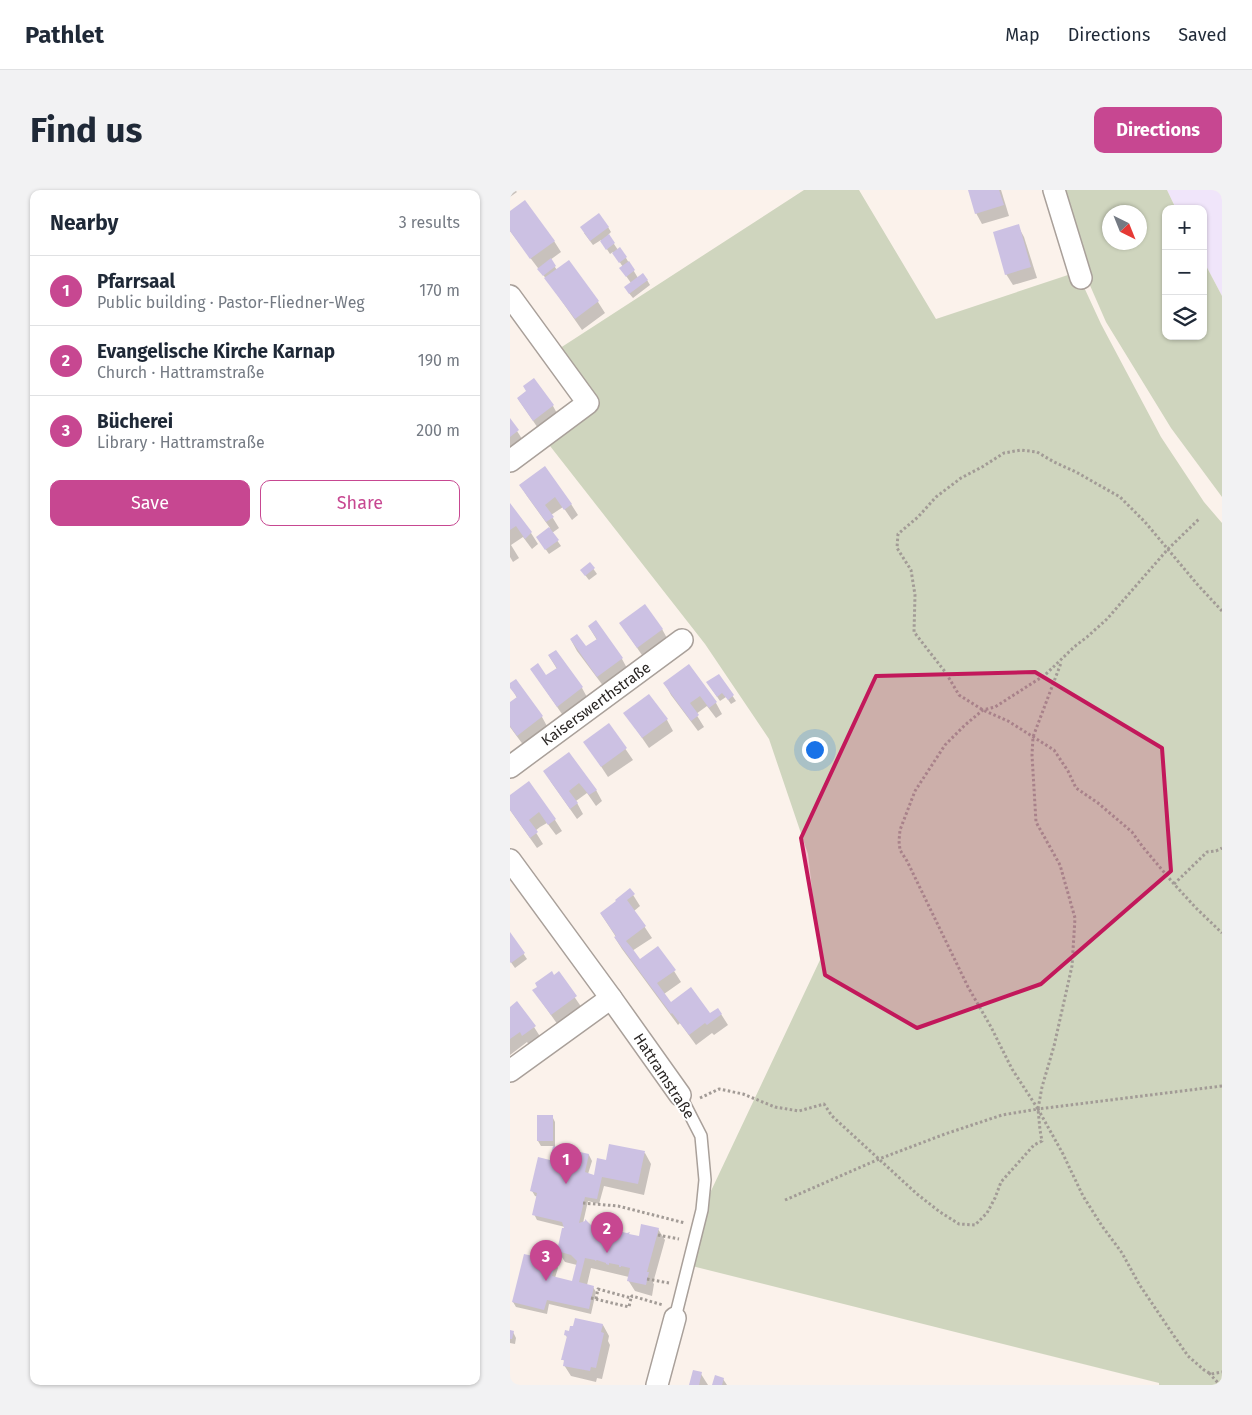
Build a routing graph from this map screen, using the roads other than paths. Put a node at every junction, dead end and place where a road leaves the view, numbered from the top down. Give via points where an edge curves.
1 (1054, 190) edge
2 (1081, 278) dead end
3 (510, 296) edge
4 (510, 461) edge
5 (682, 640) dead end
6 (510, 767) edge
7 (510, 860) edge
8 (611, 998) junction
9 (510, 1071) edge
10 (682, 1100) joint
11 (676, 1313) joint
12 (657, 1385) edge

1 - 2 street
3 - 4 street via 588,403
5 - 6 street, Kaiserswerthstraße
7 - 8 street, Hattramstraße
8 - 9 street
8 - 10 street, Hattramstraße
10 - 11 lane, Hattramstraße via 701,1136 705,1180 702,1210
11 - 12 street, Hattramstraße

